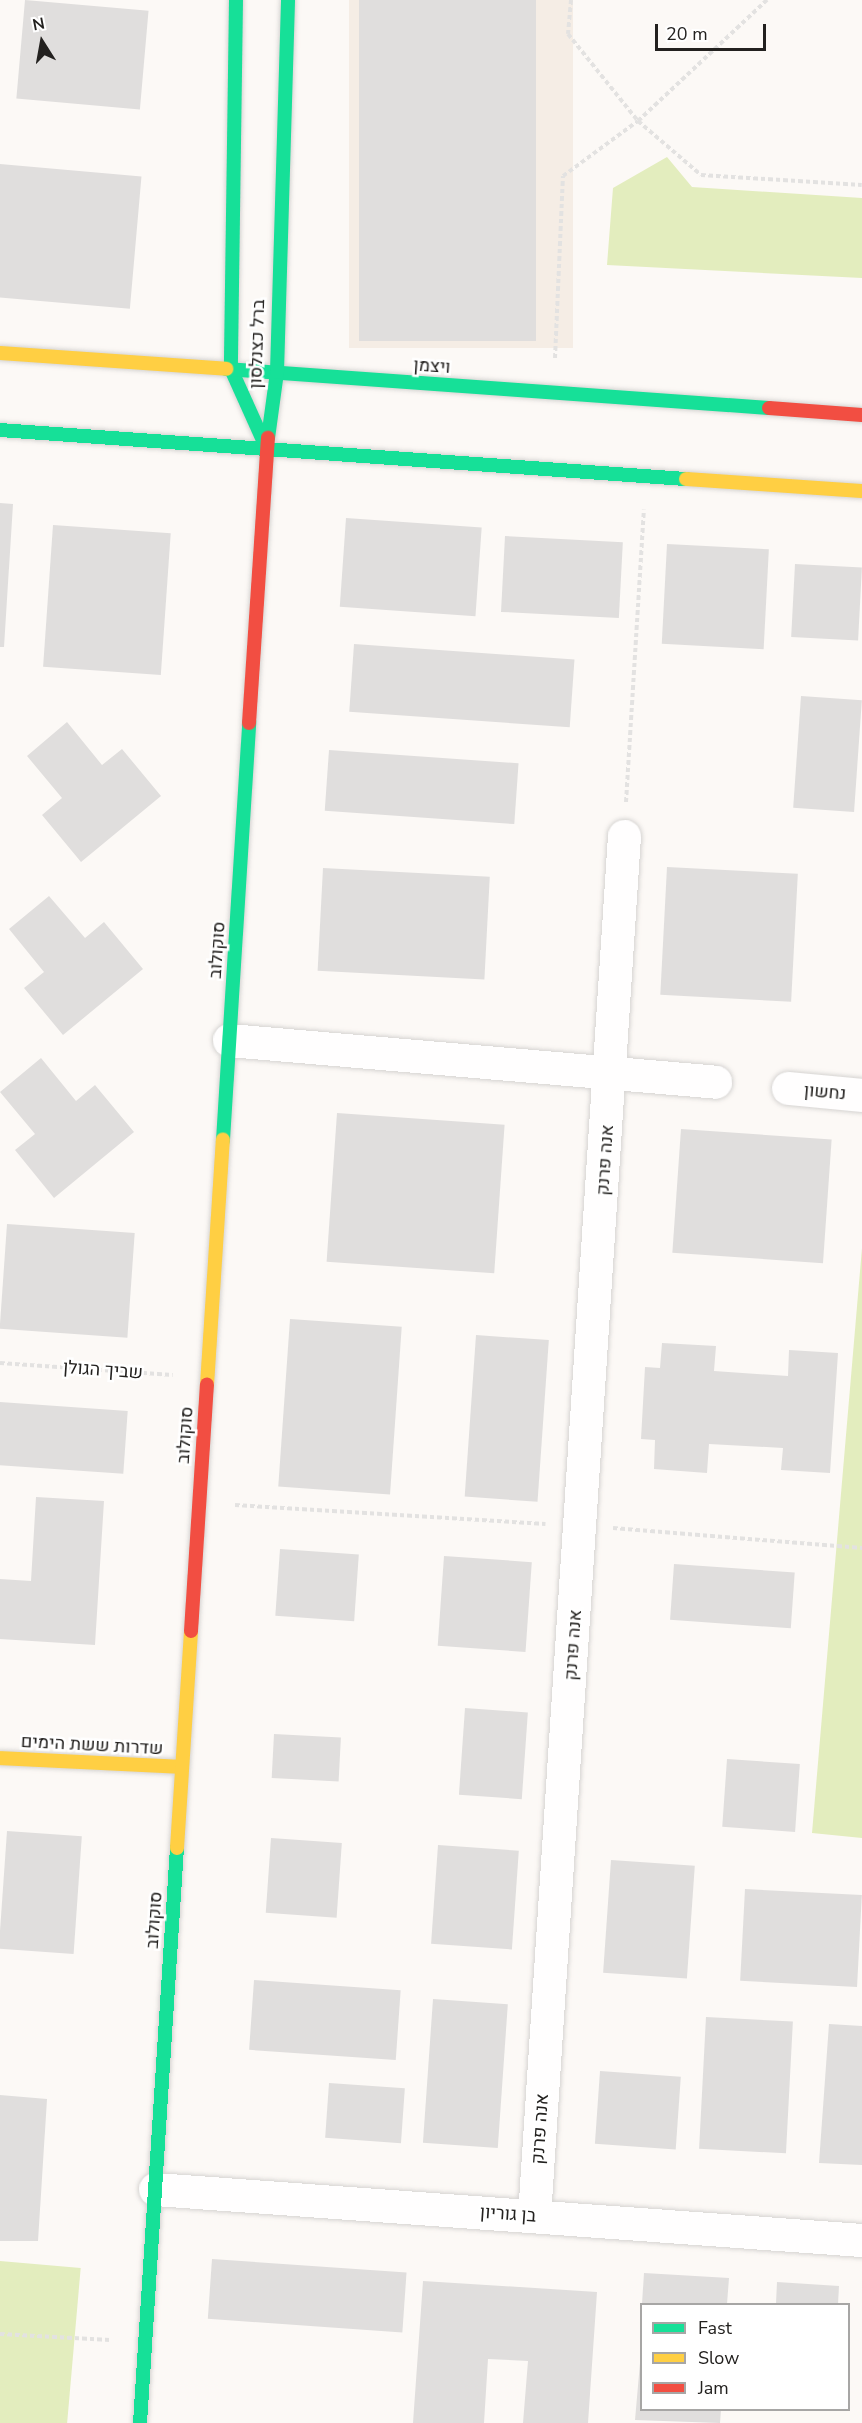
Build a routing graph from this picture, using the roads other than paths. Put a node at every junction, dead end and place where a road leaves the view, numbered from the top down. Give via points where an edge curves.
1 (236, 0) edge
2 (288, 0) edge
3 (231, 310) junction
4 (276, 313) junction
5 (212, 341) dead end
6 (0, 353) edge
7 (192, 353) dead end
8 (172, 365) junction
9 (231, 369) junction
10 (277, 372) junction
11 (324, 376) junction
12 (862, 415) edge
13 (0, 430) edge
14 (267, 449) junction
15 (862, 491) edge
16 (624, 836) road end
17 (229, 1040) junction
18 (611, 1073) junction
19 (715, 1082) dead end
20 (788, 1088) dead end
21 (862, 1095) edge
22 (0, 1758) edge
23 (182, 1767) junction
24 (155, 2189) junction
25 (534, 2216) junction
26 (862, 2240) edge
27 (140, 2423) edge

1 - 3 street, ברל כצנלסון
2 - 4 street, ברל כצנלסון
3 - 5 street
3 - 9 street, ברל כצנלסון
4 - 10 street, ברל כצנלסון
4 - 11 street via 299,352
6 - 8 street, ויצמן
7 - 8 street
8 - 9 street, ויצמן
9 - 10 street, ויצמן
9 - 14 street, ברל כצנלסון
10 - 11 street, ויצמן
10 - 14 street, ברל כצנלסון
11 - 12 street, ויצמן
13 - 14 street
14 - 15 street
14 - 17 street, סוקולוב
16 - 18 street, אנה פרנק
17 - 18 street
17 - 23 street, סוקולוב
18 - 19 street
18 - 25 street, אנה פרנק
20 - 21 street, נחשון
22 - 23 street, שדרות ששת הימים
23 - 24 street, סוקולוב
24 - 25 street, בן גוריון
24 - 27 street, סוקולוב
25 - 26 street, בן גוריון

